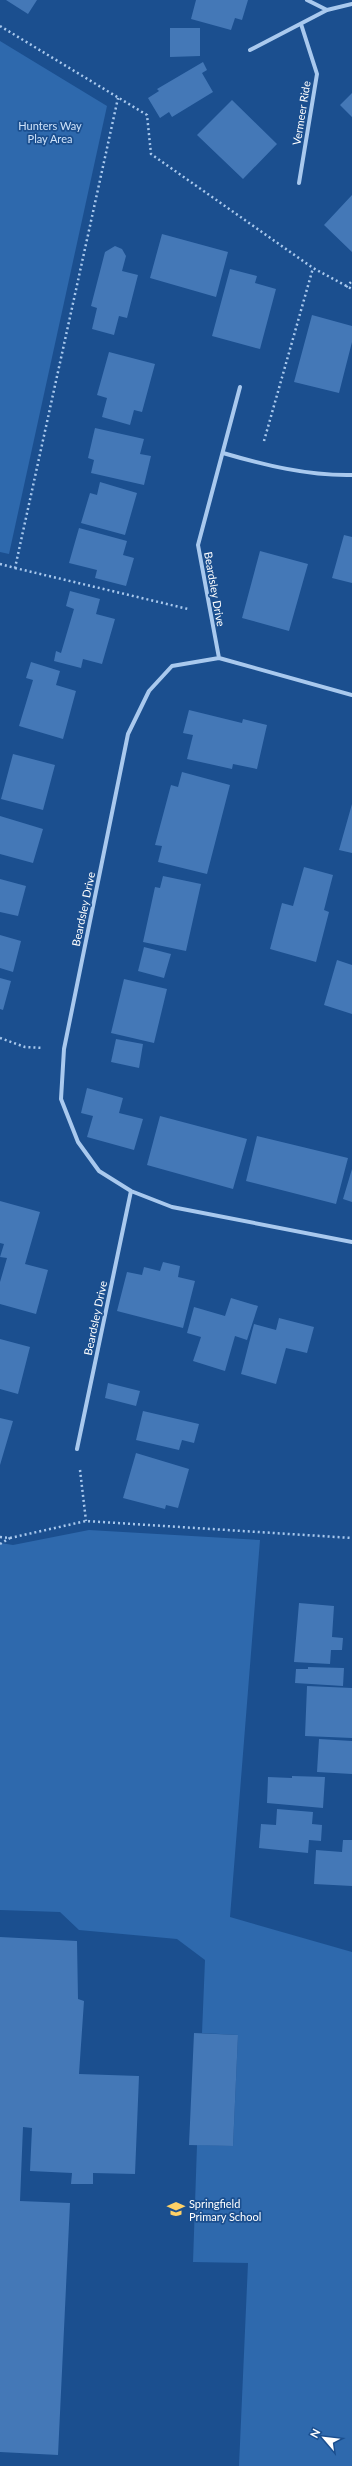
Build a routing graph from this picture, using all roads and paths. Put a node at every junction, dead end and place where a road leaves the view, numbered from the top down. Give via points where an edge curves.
1 (307, 0) edge
2 (352, 4) edge
3 (327, 10) junction
4 (301, 24) junction
5 (0, 26) edge
6 (250, 50) dead end
7 (118, 98) junction
8 (299, 183) dead end
9 (313, 268) junction
10 (352, 281) edge
11 (346, 287) junction
12 (352, 289) edge
13 (240, 387) dead end
14 (223, 453) junction
15 (258, 463) junction
16 (352, 475) edge
17 (0, 564) edge
18 (15, 568) junction
19 (210, 614) junction
20 (220, 658) junction
21 (352, 695) edge
22 (0, 1038) edge
23 (64, 1049) junction
24 (131, 1191) junction
25 (352, 1242) edge
26 (77, 1449) joint
27 (86, 1521) junction
28 (0, 1537) edge
29 (10, 1538) junction
30 (352, 1538) edge
31 (0, 1544) edge

1 - 3 street
2 - 3 street
3 - 4 street
4 - 6 street
4 - 8 street, Vermeer Ride via 317,74
5 - 7 path
7 - 9 path via 147,115 151,154
7 - 18 path
9 - 11 path
9 - 15 path
10 - 11 path
11 - 12 path
13 - 14 street, Beardsley Drive
14 - 15 street
14 - 19 street, Beardsley Drive via 198,545
15 - 16 street via 331,475
17 - 18 path
18 - 19 path
19 - 20 street, Beardsley Drive
20 - 21 street, Beardsley Drive
20 - 23 street, Beardsley Drive via 172,666 149,691 128,734
22 - 23 path via 25,1047
23 - 24 street, Beardsley Drive via 61,1099 78,1142 99,1171
24 - 25 street, Beardsley Drive via 172,1206
24 - 26 street, Beardsley Drive
26 - 27 path
27 - 29 path
27 - 30 path
28 - 29 path
29 - 31 path

